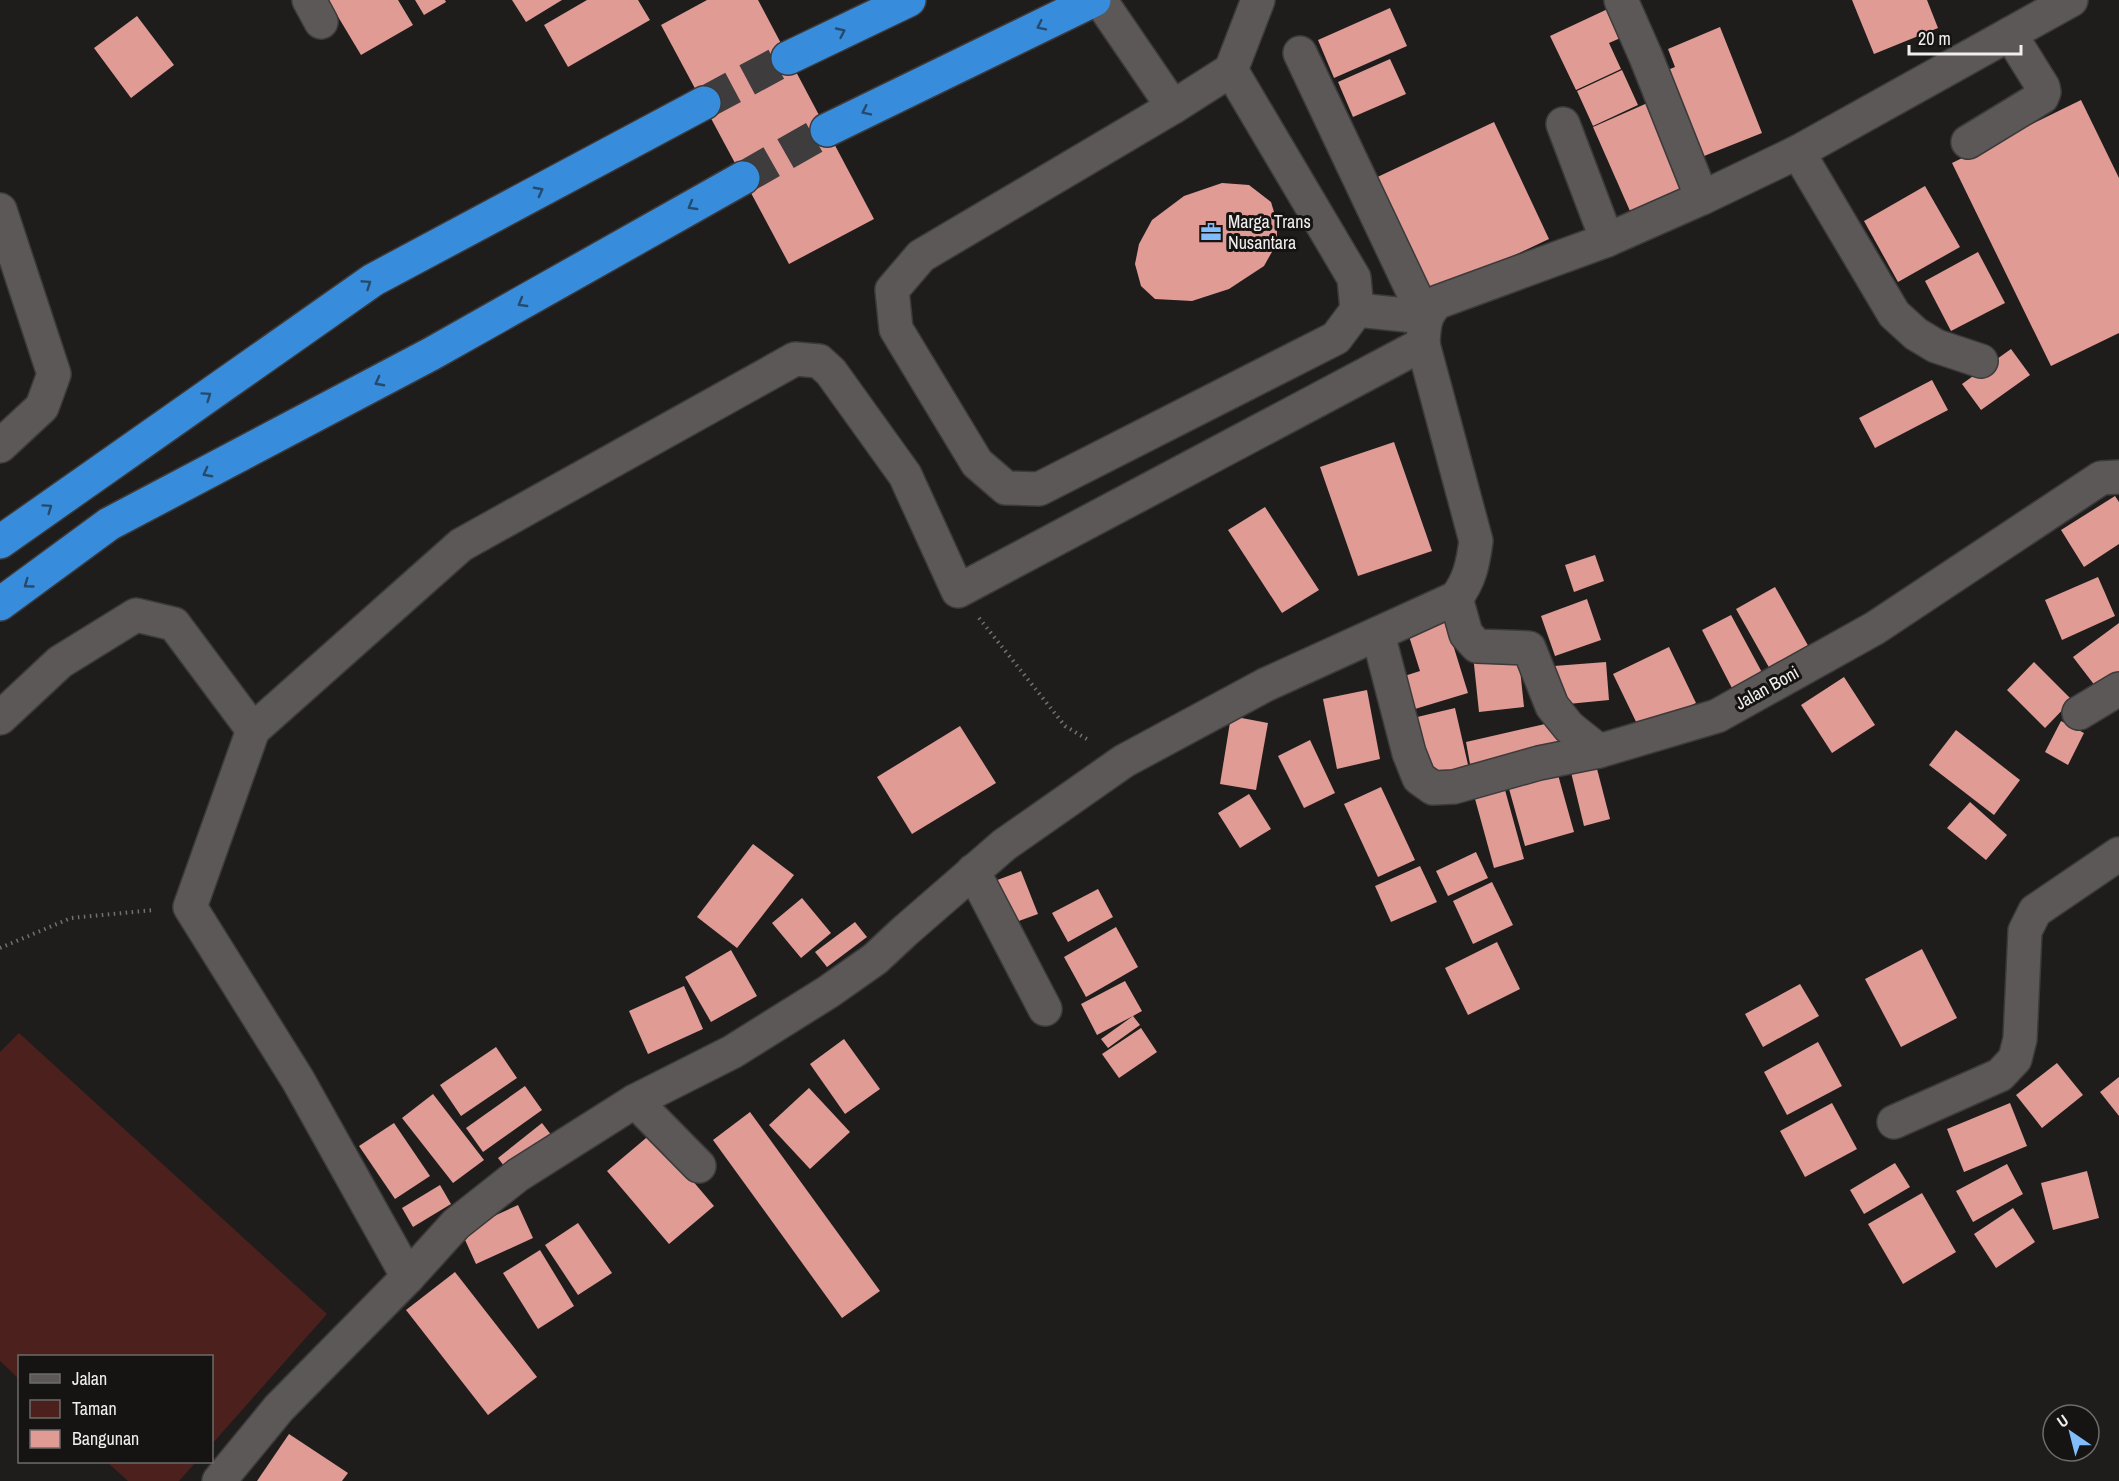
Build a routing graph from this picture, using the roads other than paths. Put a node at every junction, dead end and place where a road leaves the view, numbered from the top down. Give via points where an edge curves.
1 (909, 0) edge
2 (1094, 0) edge
3 (1100, 0) edge
4 (1258, 0) edge
5 (1621, 0) edge
6 (2071, 0) edge
7 (2035, 8) edge
8 (2010, 34) junction
9 (1300, 53) dead end
10 (788, 58) tunnel mouth
11 (1231, 70) junction
12 (704, 103) tunnel mouth
13 (1173, 106) junction
14 (1563, 124) dead end
15 (827, 130) tunnel mouth
16 (1968, 142) dead end
17 (1798, 152) junction
18 (742, 177) tunnel mouth
19 (1702, 198) junction
20 (0, 210) edge
21 (1607, 240) junction
22 (1357, 310) junction
23 (1424, 330) junction
24 (1981, 362) dead end
25 (0, 446) edge
26 (2119, 477) edge
27 (0, 542) edge
28 (1456, 598) junction
29 (0, 604) edge
30 (1378, 634) junction
31 (2119, 689) edge
32 (2079, 713) dead end
33 (0, 718) edge
34 (253, 730) junction
35 (1599, 751) junction
36 (2119, 854) edge
37 (973, 871) junction
38 (1045, 1009) dead end
39 (635, 1101) junction
40 (1894, 1122) dead end
41 (699, 1166) dead end
42 (408, 1277) junction
43 (219, 1481) edge

10 -> 1 highway
2 -> 15 highway
3 - 13 street
4 - 11 street
5 - 19 street
6 - 7 street
7 - 8 street
8 - 16 street via 2043,87 2042,98
8 - 17 street
9 - 23 street
11 - 13 street
11 - 22 street via 1354,278
27 -> 12 highway via 373,280
13 - 22 street via 921,256 892,290 896,329 977,463 1006,488 1039,489 1336,338
14 - 21 street
17 - 19 street
17 - 24 street via 1894,314 1936,346
18 -> 29 highway via 431,354 109,524
19 - 21 street
20 - 25 street via 54,374 42,406
21 - 23 street via 1438,302
22 - 23 street
23 - 28 street via 1476,541 1472,569
23 - 34 street via 958,591 905,475 831,372 819,362 795,359 461,545
26 - 35 street, Jalan Boni via 2101,478 1875,628 1717,716
28 - 30 street
28 - 35 street via 1466,634 1477,646 1529,648 1552,706 1569,727
30 - 35 street, Jalan Boni via 1409,753 1419,778 1433,788 1454,787
30 - 37 street via 1265,685 1124,761
31 - 32 street
33 - 34 street via 60,662 136,615 174,624
34 - 42 street via 190,907 298,1080
36 - 40 street via 2035,911 2025,931 2020,1039 2015,1059 2000,1075
37 - 38 street
37 - 39 street via 875,959 828,993 732,1052
39 - 41 street
39 - 42 street via 484,1200 456,1224
42 - 43 street via 279,1408

